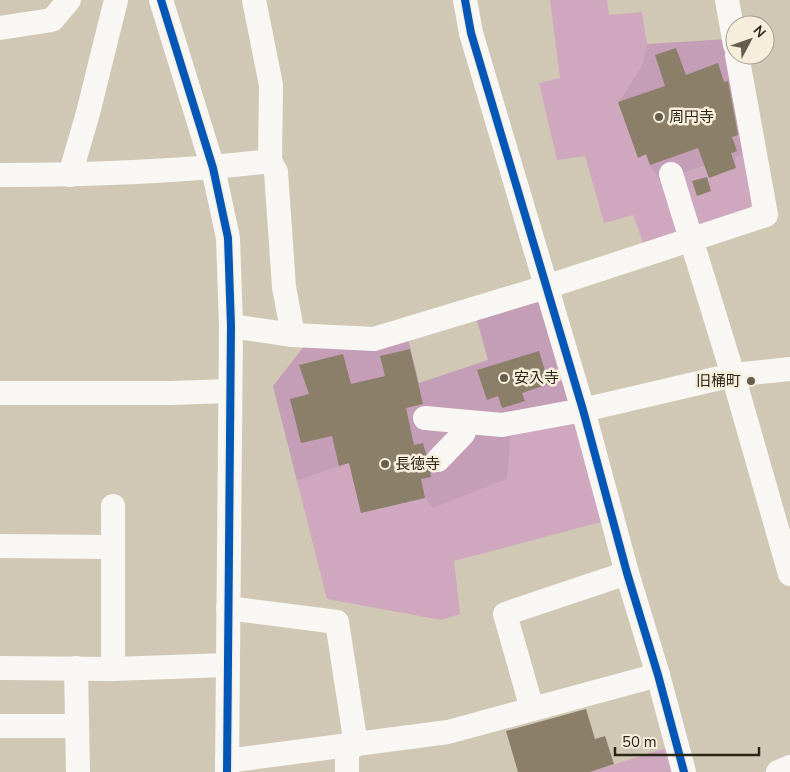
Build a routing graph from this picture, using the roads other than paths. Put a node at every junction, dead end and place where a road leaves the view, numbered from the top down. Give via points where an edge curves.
1 (70, 0) edge
2 (116, 0) edge
3 (161, 0) edge
4 (254, 0) edge
5 (465, 0) edge
6 (727, 0) edge
7 (730, 15) edge
8 (0, 28) edge
9 (739, 65) edge
10 (270, 161) junction
11 (213, 168) junction
12 (671, 174) dead end
13 (0, 175) edge
14 (70, 175) junction
15 (691, 239) junction
16 (546, 287) junction
17 (231, 326) junction
18 (293, 335) junction
19 (790, 368) edge
20 (733, 375) junction
21 (230, 391) junction
22 (0, 393) edge
23 (583, 410) junction
24 (425, 418) dead end
25 (468, 422) junction
26 (438, 460) dead end
27 (113, 506) dead end
28 (0, 546) edge
29 (113, 547) junction
30 (627, 573) junction
31 (790, 574) edge
32 (228, 608) junction
33 (228, 665) junction
34 (0, 668) edge
35 (76, 668) junction
36 (113, 668) junction
37 (658, 675) junction
38 (532, 709) junction
39 (0, 726) edge
40 (77, 726) junction
41 (351, 745) junction
42 (227, 766) edge
43 (790, 768) edge
44 (78, 772) edge
45 (347, 772) edge
46 (684, 772) edge
47 (778, 772) edge

1 - 8 street via 52,20
2 - 14 street
3 - 11 street
4 - 10 street via 271,85
5 - 16 street via 470,33
6 - 7 street
9 - 15 street via 766,215
10 - 11 street
10 - 18 street via 276,172 284,287
11 - 14 street
11 - 17 street via 228,238
12 - 15 street
13 - 14 street
15 - 16 street
15 - 20 street
16 - 18 street via 374,339
16 - 23 street
17 - 18 street
17 - 21 street
19 - 20 street
20 - 23 street
20 - 31 street
21 - 22 street
21 - 32 street
23 - 25 street via 502,425
23 - 30 street
24 - 25 street
25 - 26 street via 463,434
27 - 29 street
28 - 29 street
29 - 36 street
30 - 37 street
30 - 38 street via 505,614
32 - 33 street
32 - 41 street via 337,622
33 - 36 street
33 - 42 street
34 - 35 street
35 - 36 street
35 - 40 street
37 - 38 street
37 - 46 street
38 - 41 street via 448,732
39 - 40 street
40 - 44 street
41 - 42 street
41 - 45 street
43 - 47 street

